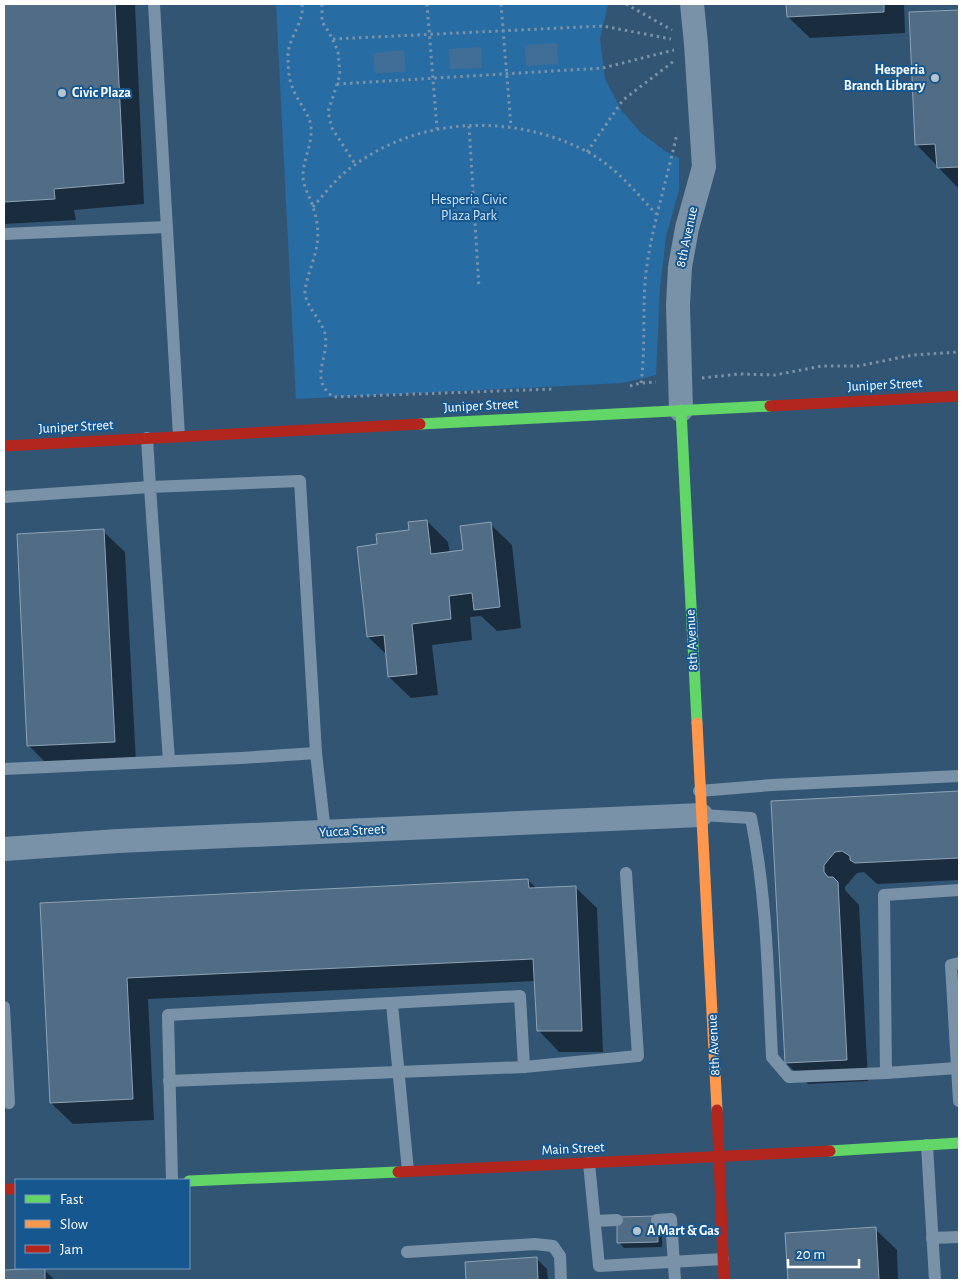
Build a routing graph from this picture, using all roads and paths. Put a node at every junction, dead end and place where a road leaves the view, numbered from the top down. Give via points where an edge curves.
1 (154, 4) edge
2 (302, 4) edge
3 (322, 4) edge
4 (427, 4) edge
5 (501, 4) edge
6 (626, 4) edge
7 (692, 4) edge
8 (502, 30) junction
9 (429, 34) junction
10 (333, 39) junction
11 (696, 44) junction
12 (506, 74) junction
13 (433, 78) junction
14 (337, 84) junction
15 (469, 126) junction
16 (511, 127) junction
17 (678, 127) dead end
18 (437, 129) junction
19 (587, 152) junction
20 (355, 164) junction
21 (313, 207) junction
22 (656, 214) junction
23 (167, 227) junction
24 (4, 234) edge
25 (479, 288) dead end
26 (959, 352) edge
27 (679, 381) junction
28 (641, 383) junction
29 (626, 387) dead end
30 (558, 389) dead end
31 (959, 396) edge
32 (680, 410) junction
33 (179, 436) junction
34 (147, 438) junction
35 (4, 446) edge
36 (150, 487) junction
37 (4, 497) edge
38 (316, 753) junction
39 (169, 761) junction
40 (4, 769) edge
41 (959, 776) edge
42 (699, 791) junction
43 (701, 815) junction
44 (325, 832) junction
45 (4, 849) edge
46 (626, 873) dead end
47 (959, 890) edge
48 (959, 963) edge
49 (392, 1004) junction
50 (4, 1007) edge
51 (4, 1013) edge
52 (524, 1067) junction
53 (957, 1068) junction
54 (399, 1072) junction
55 (886, 1073) junction
56 (169, 1082) junction
57 (959, 1102) edge
58 (9, 1103) dead end
59 (959, 1143) edge
60 (927, 1145) junction
61 (720, 1157) junction
62 (589, 1163) junction
63 (408, 1171) junction
64 (172, 1179) edge
65 (190, 1181) edge
66 (617, 1220) dead end
67 (657, 1220) dead end
68 (595, 1221) junction
69 (959, 1237) edge
70 (932, 1238) junction
71 (407, 1252) dead end
72 (723, 1259) junction
73 (674, 1262) junction
74 (561, 1280) edge
75 (675, 1280) edge
76 (724, 1280) edge
77 (935, 1280) edge

1 - 23 lane
2 - 21 path via 302,16 292,35 287,55 294,92 310,119 303,180
3 - 10 path via 322,22
4 - 9 path
5 - 8 path
6 - 11 path
7 - 11 street, 8th Avenue
8 - 9 path
8 - 11 path via 603,26
8 - 12 path
9 - 10 path
9 - 13 path
10 - 14 path via 338,51 340,75
11 - 12 path via 603,68
11 - 19 path via 623,100
11 - 27 street, 8th Avenue via 704,167 680,267
12 - 13 path
12 - 16 path
13 - 14 path
13 - 18 path
14 - 20 path via 328,112 332,128
15 - 16 path
15 - 18 path
15 - 25 path
16 - 19 path via 559,139
17 - 22 path
18 - 20 path via 402,140
19 - 22 path via 622,178
20 - 21 path
21 - 30 path via 318,243 305,293 325,336 320,376 322,385 333,397
22 - 28 path via 643,304
23 - 24 lane
23 - 33 lane
26 - 27 path via 858,366 822,366 775,375 739,374
27 - 28 path
27 - 32 street, 8th Avenue
28 - 29 path
31 - 32 street, Juniper Street
32 - 33 street, Juniper Street
32 - 42 street, 8th Avenue
33 - 34 street, Juniper Street
34 - 35 street, Juniper Street
34 - 36 lane
36 - 37 lane
36 - 38 lane via 300,481
36 - 39 lane
38 - 39 lane
38 - 44 lane
39 - 40 lane
41 - 42 lane
42 - 43 street, 8th Avenue
43 - 44 street, Yucca Street
43 - 55 lane via 751,818 764,898 772,1057 789,1077
43 - 61 street, 8th Avenue
44 - 45 street, Yucca Street
46 - 52 lane via 638,1056
47 - 55 lane via 884,895
48 - 53 lane via 951,964
49 - 52 lane via 520,996
49 - 54 lane
49 - 56 lane via 168,1015
50 - 51 lane
51 - 58 lane
52 - 54 lane
53 - 55 lane
53 - 57 lane
54 - 56 lane
54 - 63 lane
56 - 64 lane
59 - 60 street, Main Street
60 - 61 street, Main Street
60 - 70 lane
61 - 62 street, Main Street
61 - 72 street, 8th Avenue
62 - 63 street, Main Street
62 - 68 lane
63 - 65 street, Main Street
66 - 68 lane
67 - 73 lane via 671,1219
68 - 73 lane via 599,1266
69 - 70 lane
70 - 77 lane
71 - 74 lane via 535,1244 553,1246 560,1256
72 - 73 lane
72 - 76 street, 8th Avenue
73 - 75 lane

